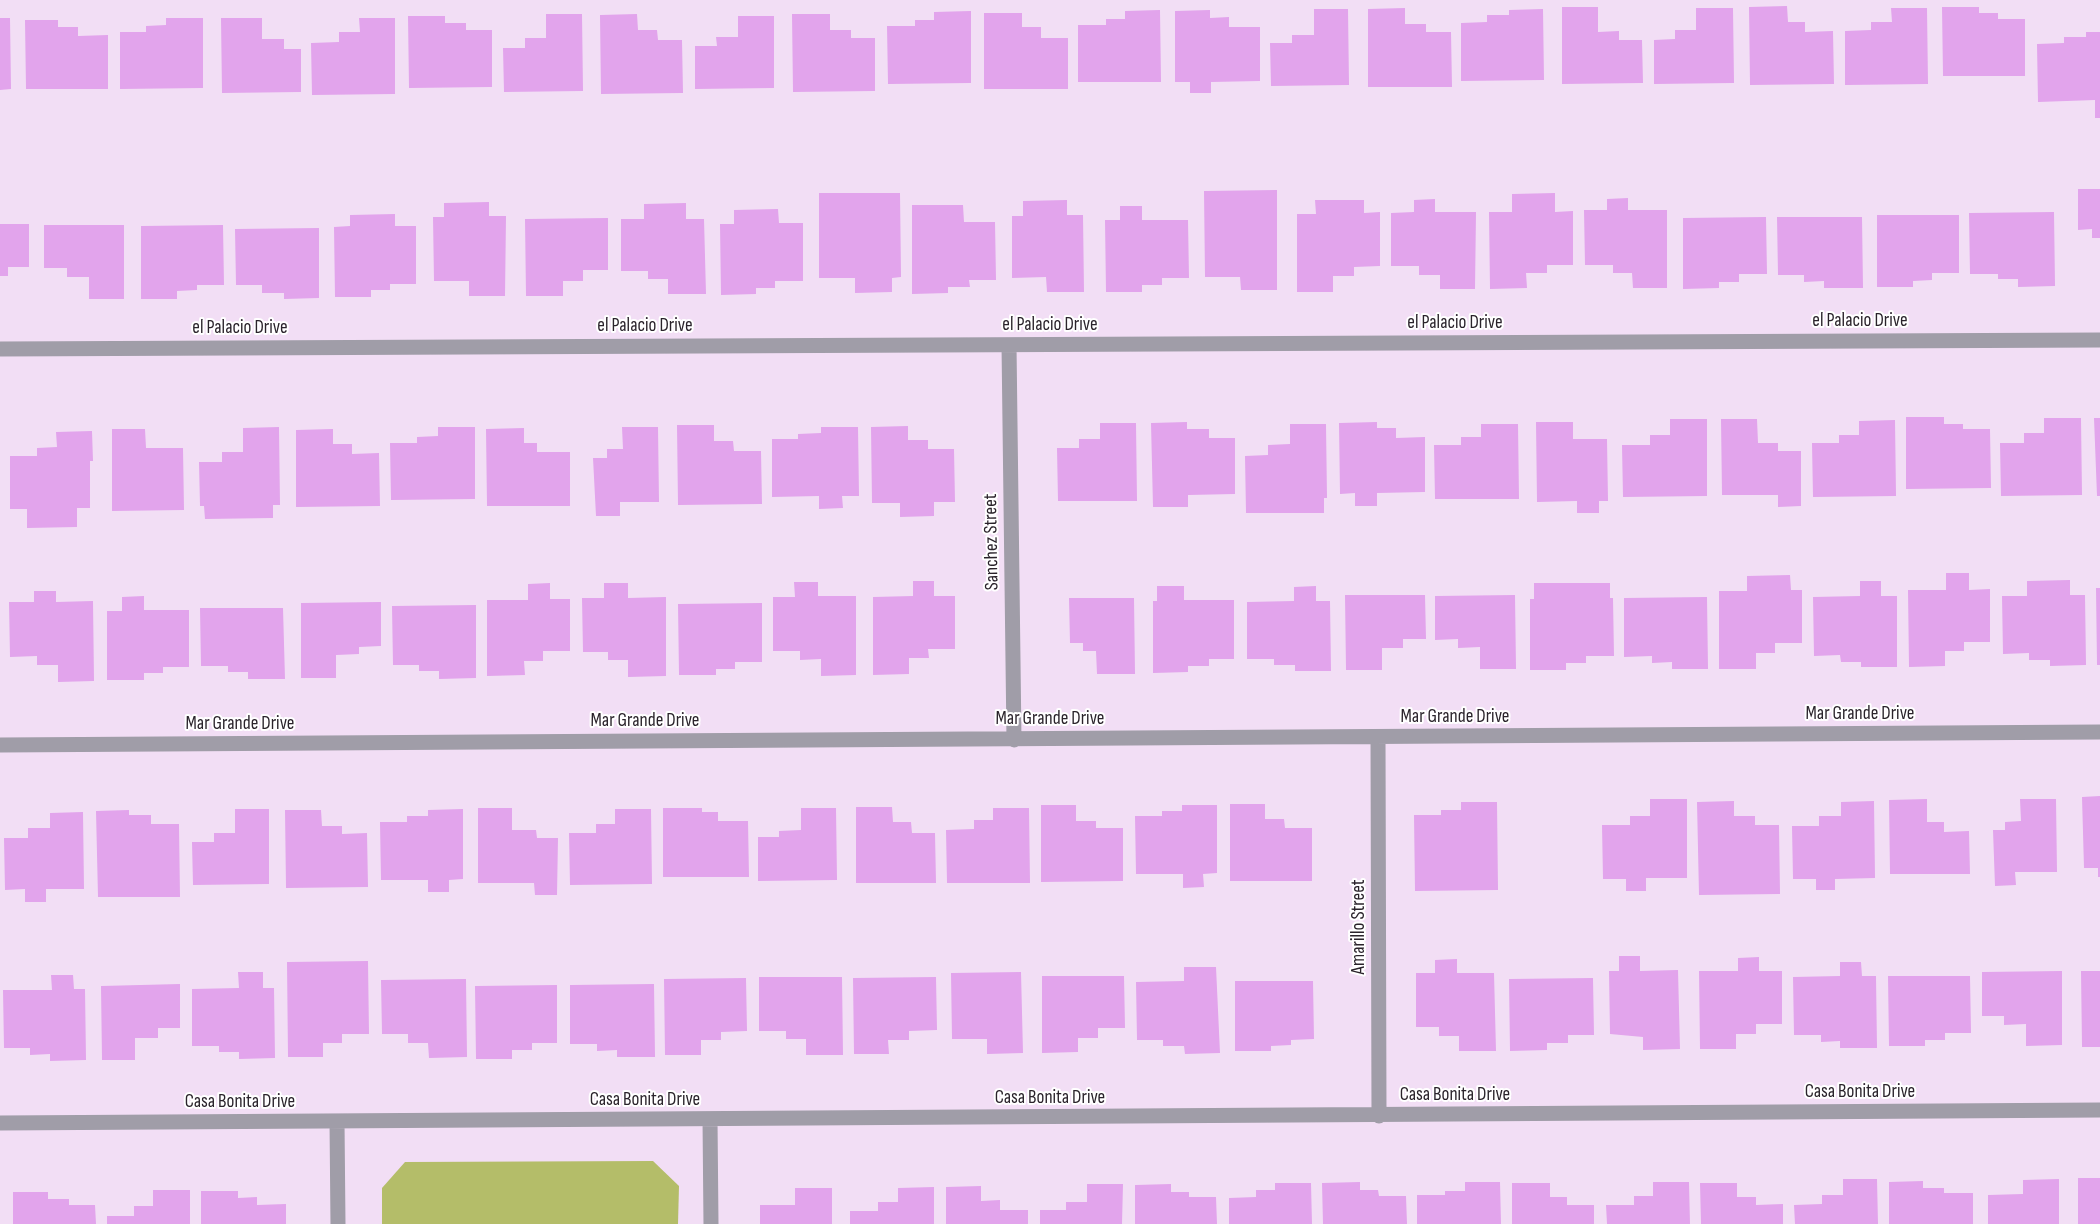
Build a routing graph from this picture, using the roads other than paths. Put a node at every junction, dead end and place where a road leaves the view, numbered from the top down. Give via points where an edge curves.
1 (2100, 340) edge
2 (1009, 345) junction
3 (0, 349) edge
4 (2100, 732) edge
5 (1378, 738) junction
6 (1014, 740) junction
7 (0, 745) edge
8 (2100, 1110) edge
9 (1379, 1116) junction
10 (710, 1120) junction
11 (337, 1121) junction
12 (0, 1123) edge
13 (338, 1224) edge
14 (712, 1224) edge

1 - 2 street, el Palacio Drive
2 - 3 street, el Palacio Drive
2 - 6 street, Sanchez Street
4 - 5 street, Mar Grande Drive
5 - 6 street, Mar Grande Drive
5 - 9 street, Amarillo Street
6 - 7 street, Mar Grande Drive
8 - 9 street, Casa Bonita Drive
9 - 10 street, Casa Bonita Drive
10 - 11 street, Casa Bonita Drive
10 - 14 street
11 - 12 street, Casa Bonita Drive
11 - 13 street

